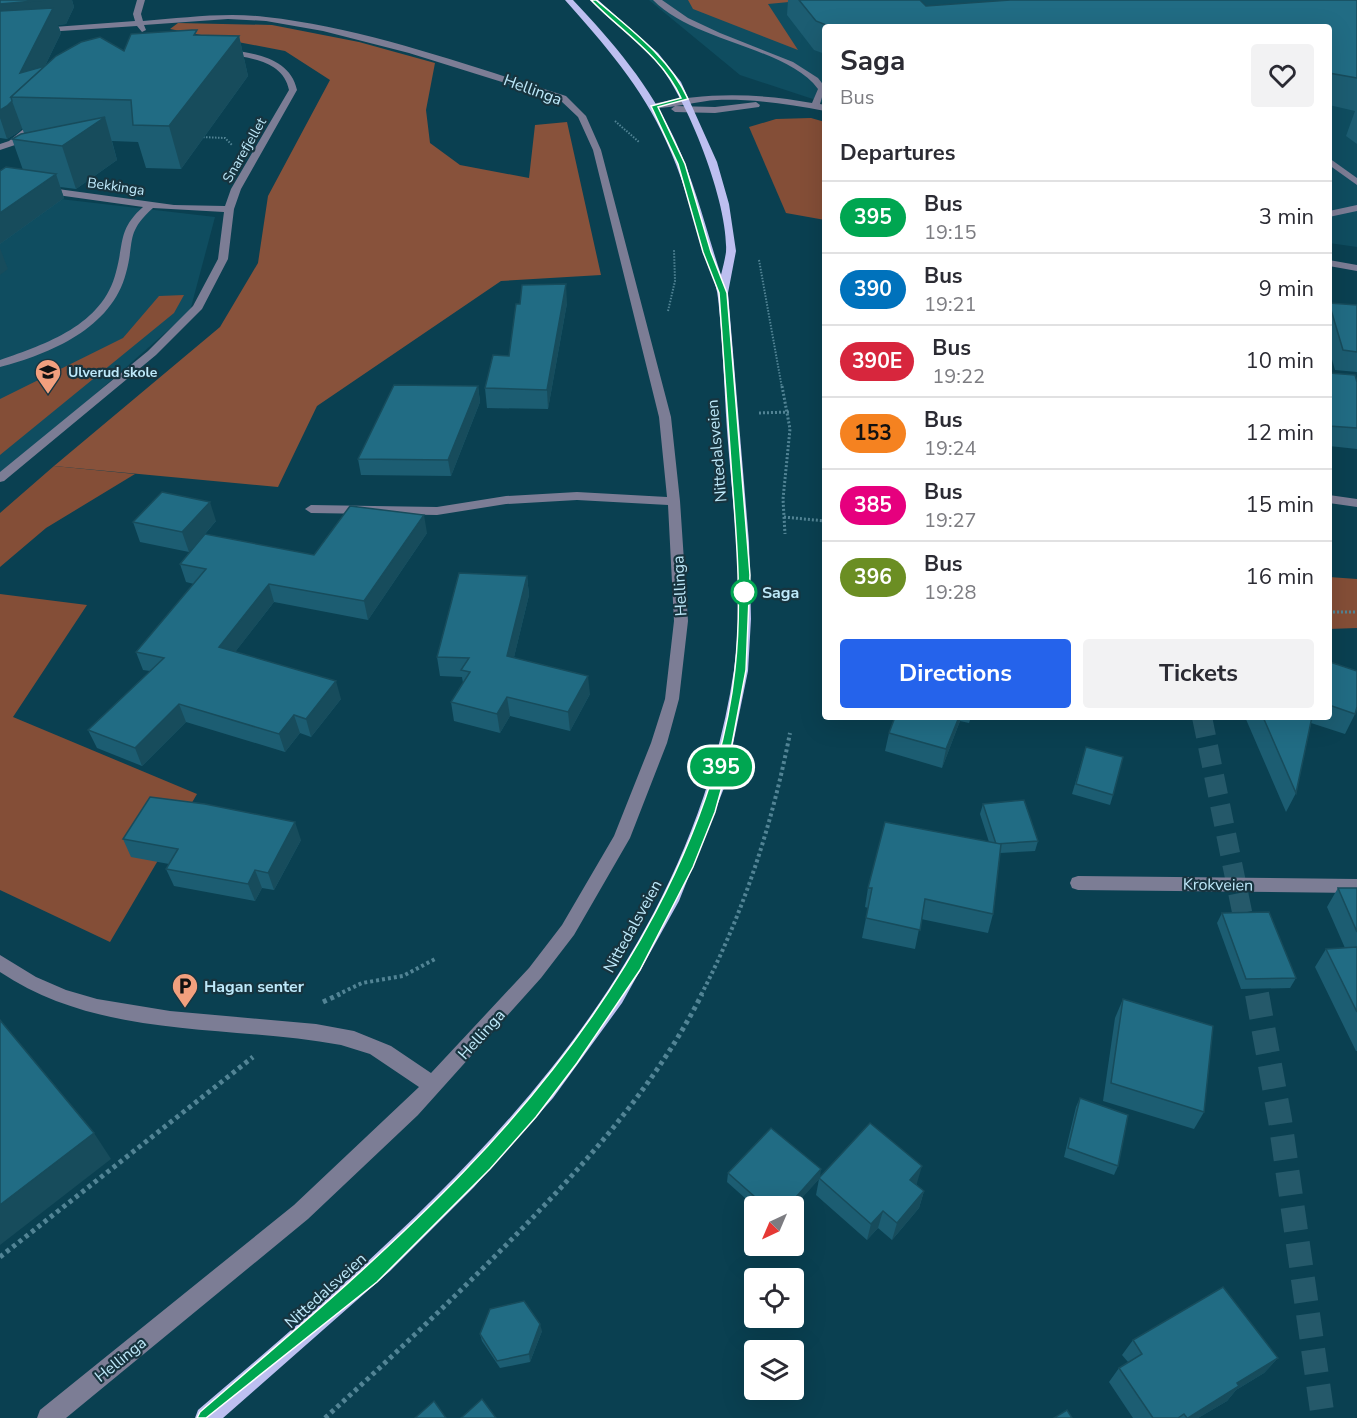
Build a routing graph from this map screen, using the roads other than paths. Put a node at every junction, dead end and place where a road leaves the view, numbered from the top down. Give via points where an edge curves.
1 (141, 0) edge
2 (569, 0) edge
3 (594, 0) edge
4 (657, 0) edge
5 (138, 23) junction
6 (0, 33) edge
7 (152, 38) edge
8 (217, 50) edge
9 (685, 99) junction
10 (782, 102) junction
11 (655, 106) junction
12 (815, 106) junction
13 (822, 107) edge
14 (690, 111) junction
15 (36, 121) edge
16 (0, 147) edge
17 (1332, 163) edge
18 (1357, 182) edge
19 (0, 184) edge
20 (151, 205) junction
21 (1357, 208) edge
22 (229, 209) junction
23 (1332, 213) edge
24 (1332, 264) edge
25 (1357, 268) edge
26 (723, 293) junction
27 (0, 364) edge
28 (0, 478) edge
29 (1332, 499) edge
30 (674, 501) junction
31 (1357, 503) edge
32 (311, 509) dead end
33 (1078, 883) dead end
34 (1357, 886) edge
35 (0, 963) edge
36 (433, 1086) junction
37 (48, 1418) edge
38 (206, 1418) edge

1 - 5 street
2 - 11 main road, Nittedalsveien
3 - 9 main road, Nittedalsveien via 655,55 677,81
4 - 12 street via 700,27 814,78 822,89
5 - 6 street, Hellinga
5 - 7 street
5 - 30 street, Hellinga via 228,17 295,24 421,54 571,102 582,116 597,150 665,417
8 - 22 street, Snarefjellet via 272,63 287,73 293,84
9 - 10 street
9 - 11 street
9 - 14 main road, Nittedalsveien
10 - 12 street
10 - 14 street
11 - 14 street
11 - 26 main road, Nittedalsveien via 681,164
12 - 13 street
14 - 26 main road, Nittedalsveien via 712,162 724,204 731,252
15 - 16 street via 23,135
17 - 18 street
19 - 20 street, Bekkinga
20 - 22 street, Bekkinga
20 - 27 street via 129,225 121,273 107,306 61,340
21 - 23 street
22 - 28 street, Snarefjellet via 224,259 198,307 152,352
24 - 25 street
26 - 38 main road, Nittedalsveien via 742,520 741,670 722,765 686,867 619,990 530,1112 484,1164 371,1276
29 - 31 street
30 - 32 street via 578,496 506,500 437,511
30 - 36 street, Hellinga via 681,621 672,699 622,838 568,930 509,1004
33 - 34 street, Krokveien
35 - 36 street via 16,976 61,998 113,1011 334,1036 376,1047
36 - 37 street, Hellinga via 301,1212

